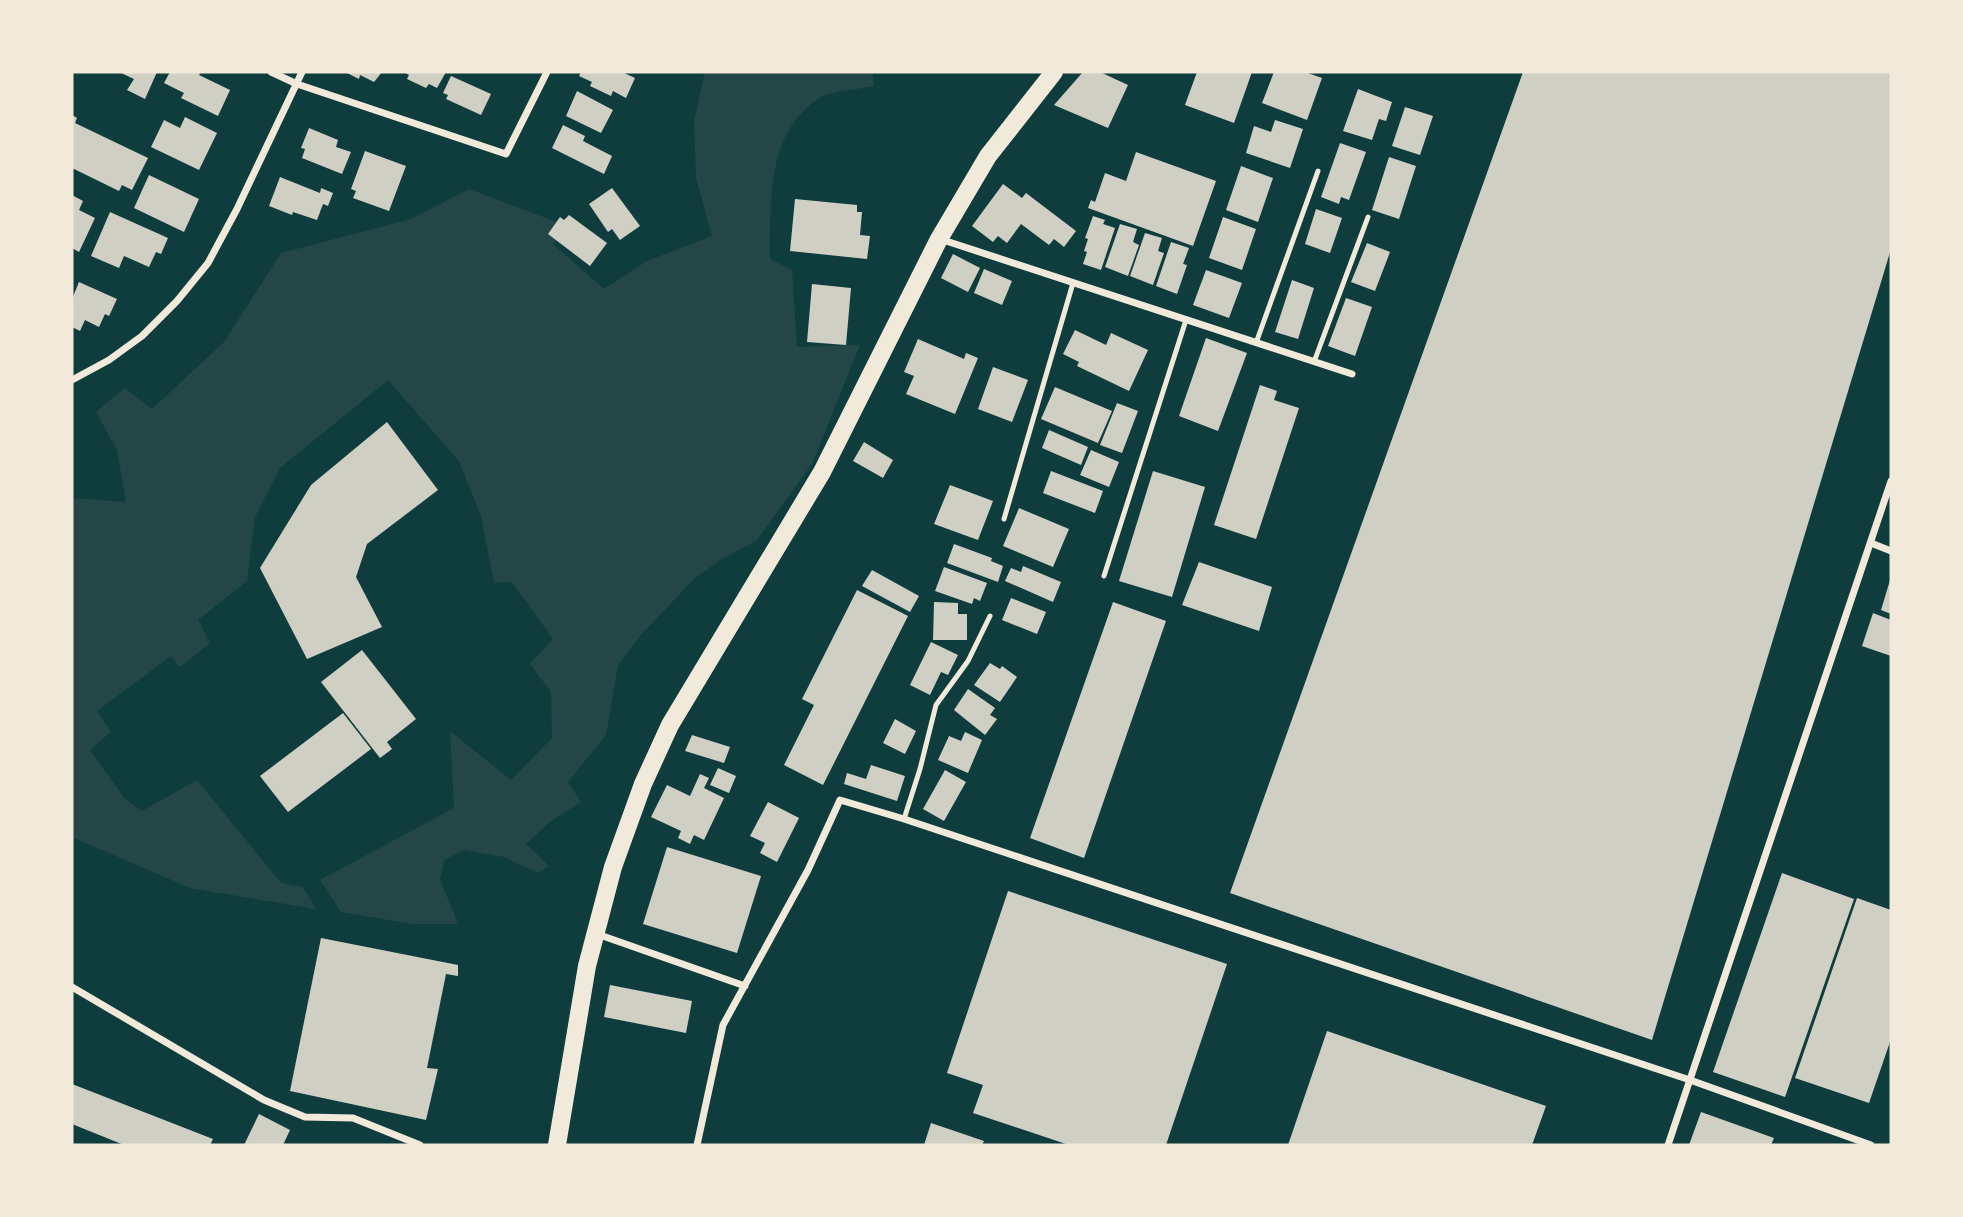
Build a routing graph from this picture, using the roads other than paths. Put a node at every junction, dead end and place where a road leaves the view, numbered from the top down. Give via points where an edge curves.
1 (271, 72) edge
2 (302, 72) edge
3 (547, 72) edge
4 (1054, 72) edge
5 (296, 85) junction
6 (1318, 171) dead end
7 (1368, 217) dead end
8 (939, 239) junction
9 (1073, 283) junction
10 (1186, 320) junction
11 (1256, 343) junction
12 (1314, 362) junction
13 (1352, 374) dead end
14 (72, 380) edge
15 (1891, 481) edge
16 (1004, 519) dead end
17 (1871, 543) junction
18 (1891, 551) edge
19 (1104, 576) dead end
20 (990, 617) dead end
21 (904, 819) junction
22 (596, 934) junction
23 (745, 986) junction
24 (72, 987) edge
25 (1690, 1080) junction
26 (420, 1145) edge
27 (557, 1145) edge
28 (697, 1145) edge
29 (1668, 1145) edge
30 (1871, 1145) edge

1 - 5 street
2 - 5 street
3 - 5 street via 506,154
4 - 8 main road via 988,156
5 - 14 street via 208,263 142,336
6 - 11 lane
7 - 12 lane
8 - 9 street
8 - 22 main road via 822,472 670,725 613,867
9 - 10 street
9 - 16 lane
10 - 11 street
10 - 19 lane
11 - 12 street
12 - 13 street
15 - 17 street
17 - 18 street
17 - 25 street
20 - 21 lane via 968,661 936,705
21 - 23 street via 840,800
21 - 25 street
22 - 23 street
22 - 27 main road
23 - 28 street via 723,1025
24 - 26 street via 264,1100 305,1117 353,1118
25 - 29 street
25 - 30 street

